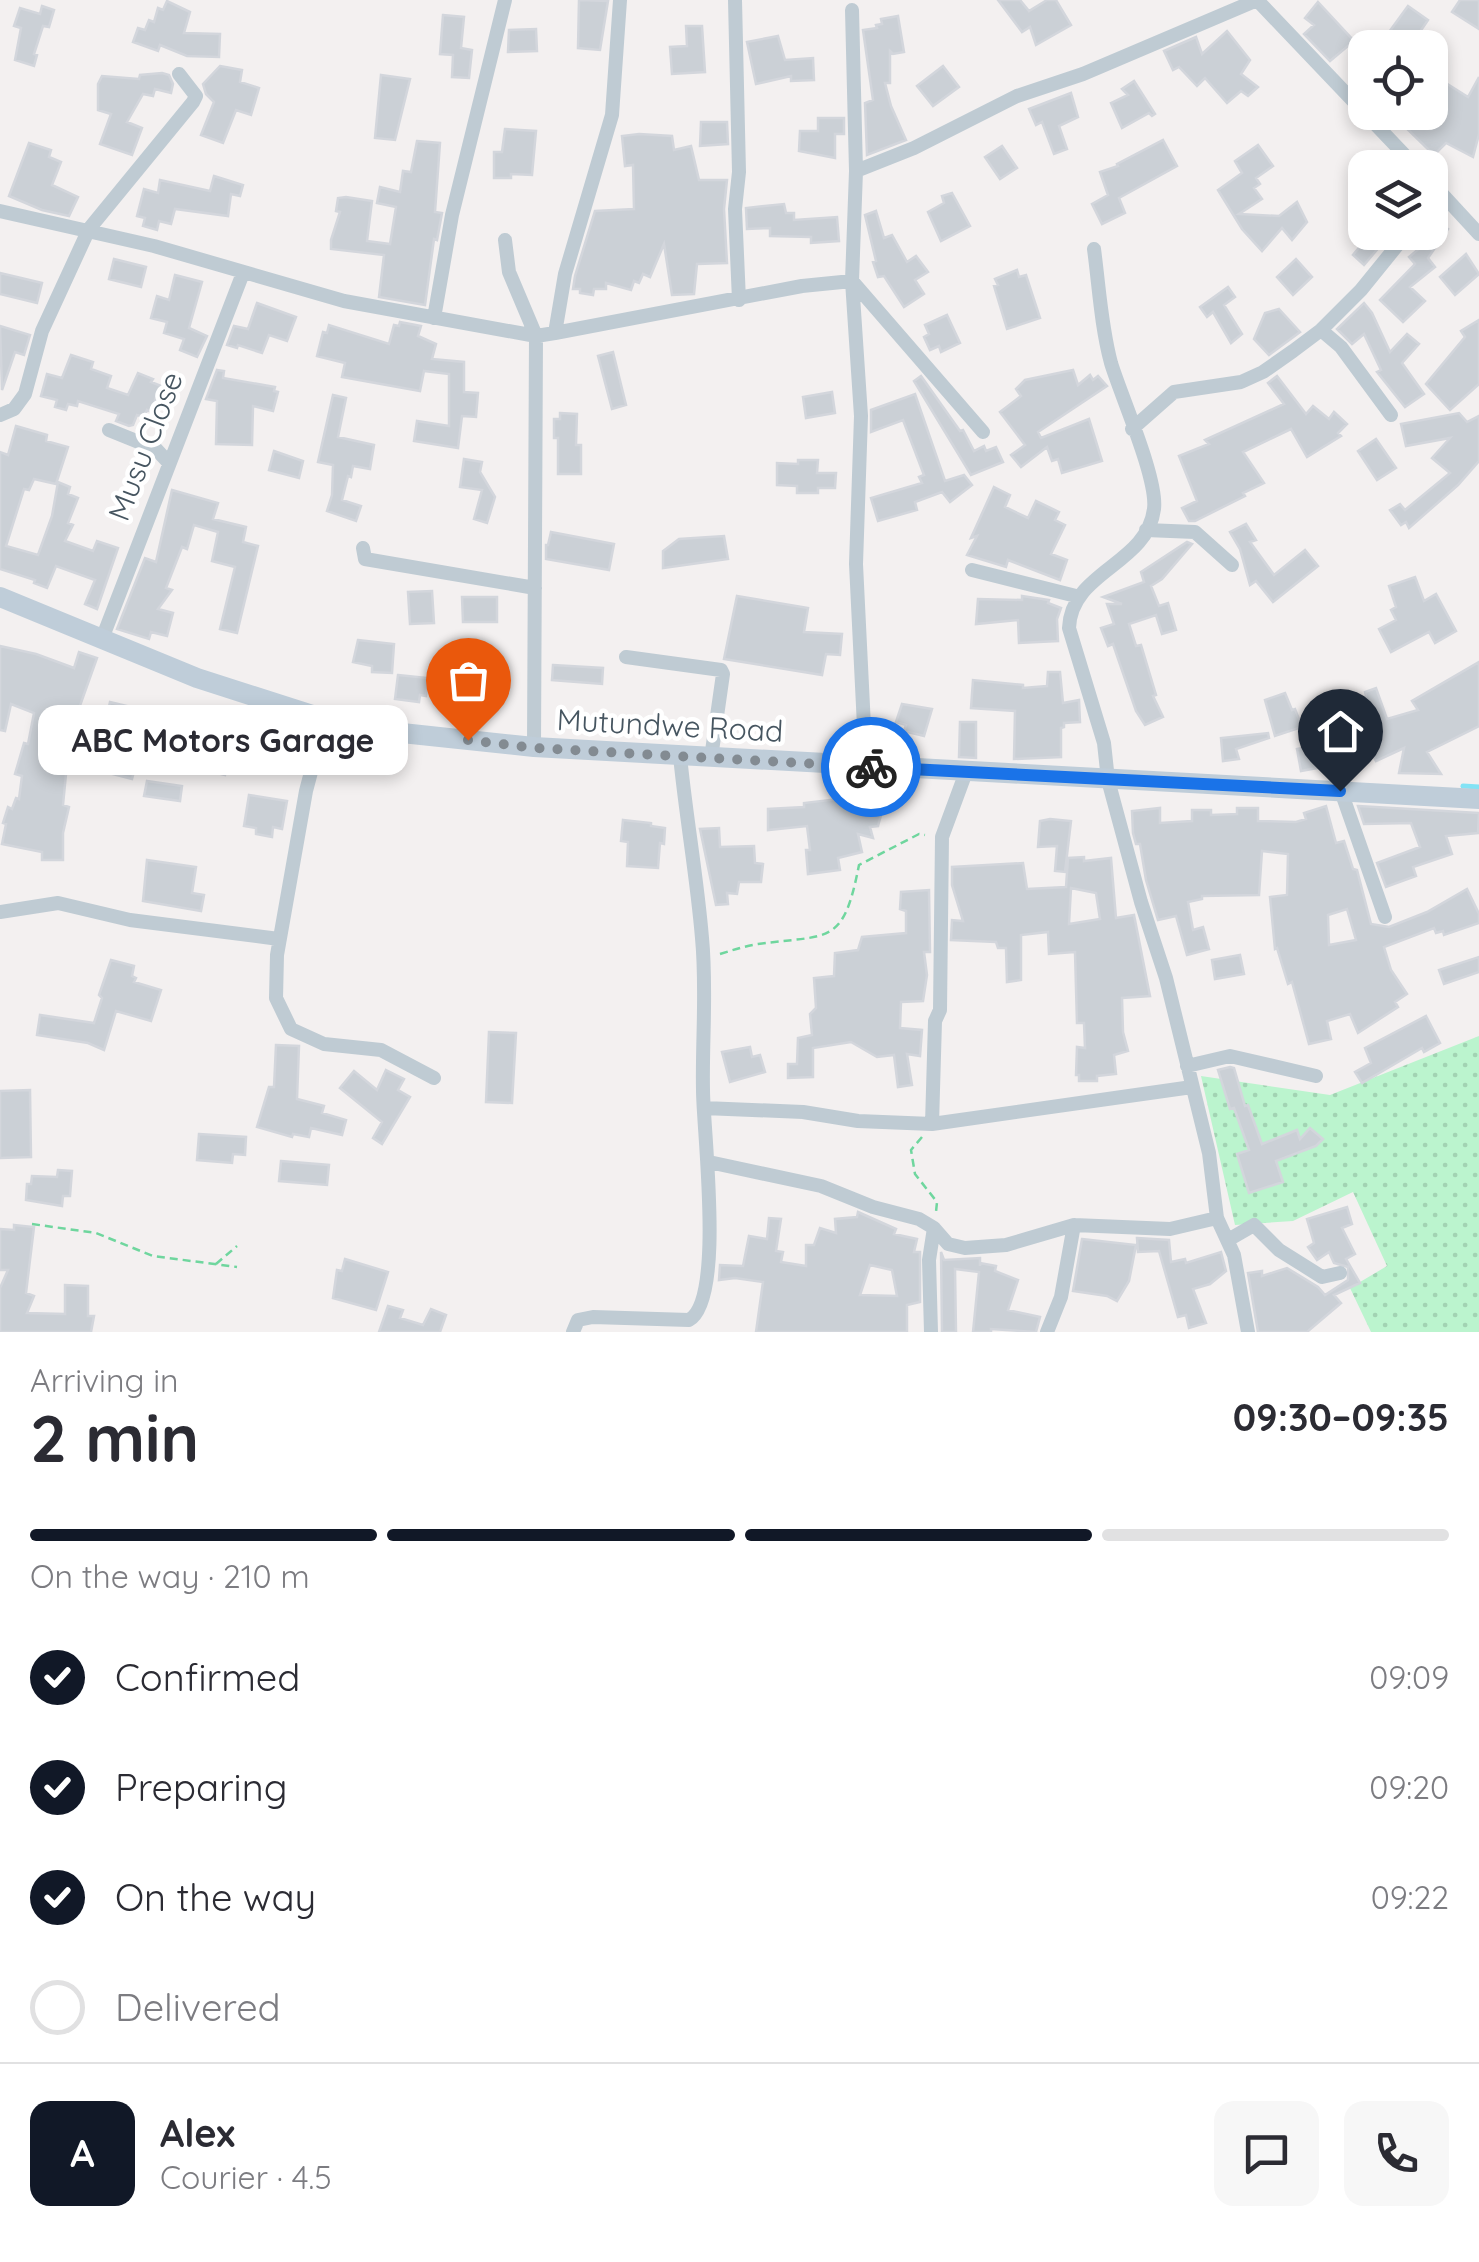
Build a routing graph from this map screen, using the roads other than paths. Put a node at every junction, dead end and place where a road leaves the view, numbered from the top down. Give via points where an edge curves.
1 (505, 0) edge
2 (620, 0) edge
3 (735, 0) edge
4 (1257, 0) edge
5 (852, 10) dead end
6 (179, 74) dead end
7 (1400, 150) edge
8 (856, 171) junction
9 (1448, 206) edge
10 (0, 211) edge
11 (89, 229) junction
12 (1479, 234) edge
13 (505, 240) dead end
14 (1094, 249) dead end
15 (1393, 250) edge
16 (242, 274) junction
17 (852, 281) junction
18 (740, 300) junction
19 (434, 318) junction
20 (1321, 330) junction
21 (555, 332) junction
22 (536, 336) junction
23 (0, 415) edge
24 (1391, 415) dead end
25 (1132, 429) junction
26 (110, 430) dead end
27 (983, 432) dead end
28 (168, 462) junction
29 (1146, 530) junction
30 (364, 548) dead end
31 (1232, 565) dead end
32 (972, 570) dead end
33 (535, 588) junction
34 (1076, 596) junction
35 (0, 598) edge
36 (102, 639) junction
37 (626, 657) dead end
38 (325, 719) junction
39 (534, 748) junction
40 (680, 756) junction
41 (712, 758) junction
42 (866, 767) junction
43 (966, 772) junction
44 (1108, 780) junction
45 (1340, 791) junction
46 (1479, 799) edge
47 (0, 912) edge
48 (1384, 917) dead end
49 (280, 939) junction
50 (1187, 1066) junction
51 (1316, 1076) dead end
52 (434, 1078) dead end
53 (1192, 1088) junction
54 (704, 1108) junction
55 (932, 1124) junction
56 (709, 1162) junction
57 (1217, 1218) junction
58 (1074, 1225) junction
59 (934, 1228) junction
60 (1228, 1240) junction
61 (1340, 1273) dead end
62 (573, 1332) edge
63 (931, 1332) edge
64 (1048, 1332) edge
65 (1248, 1332) edge

1 - 19 street
2 - 21 street via 612,115 565,274
3 - 18 street
4 - 7 street
4 - 8 street via 1017,96
5 - 8 street
6 - 11 street via 196,96 193,102
8 - 17 street
9 - 12 street
10 - 11 street
11 - 16 street
11 - 23 street via 42,331 25,394
13 - 22 street via 509,272
14 - 25 street via 1110,358
15 - 20 street
16 - 19 street
16 - 28 street, Musu Close
17 - 18 street
17 - 27 street
17 - 42 street via 861,416 856,564
18 - 21 street
19 - 22 street
20 - 24 street
20 - 25 street via 1241,382 1169,395
21 - 22 street
22 - 33 street
25 - 29 street via 1150,478 1154,508
26 - 28 street via 156,449
28 - 36 street, Musu Close
29 - 31 street via 1195,532
29 - 34 street via 1128,555
30 - 33 street via 364,558
32 - 34 street
33 - 39 street
34 - 44 street via 1068,628 1104,744
35 - 36 main road, Mutundwe Road
36 - 38 main road, Mutundwe Road
37 - 41 street via 721,670
38 - 39 main road, Mutundwe Road
38 - 49 street
39 - 40 main road, Mutundwe Road
40 - 41 main road, Mutundwe Road
40 - 54 street via 707,992
41 - 42 main road, Mutundwe Road
42 - 43 main road, Mutundwe Road
43 - 44 main road, Mutundwe Road
43 - 55 street via 942,838
44 - 45 main road, Mutundwe Road
44 - 50 street
45 - 46 main road, Mutundwe Road
45 - 48 street
47 - 49 street via 58,903 130,920
49 - 52 street via 276,998 291,1029 324,1044 382,1050
50 - 51 street via 1230,1056
50 - 53 street
53 - 55 street
53 - 57 street via 1210,1153
54 - 55 street
54 - 56 street
56 - 59 street via 820,1186
56 - 62 street via 709,1251 697,1316 583,1318
57 - 58 street via 1170,1228
57 - 60 street
58 - 59 street via 1006,1245 966,1248 948,1244
58 - 64 street
59 - 63 street
60 - 61 street via 1254,1226 1322,1276
60 - 65 street

